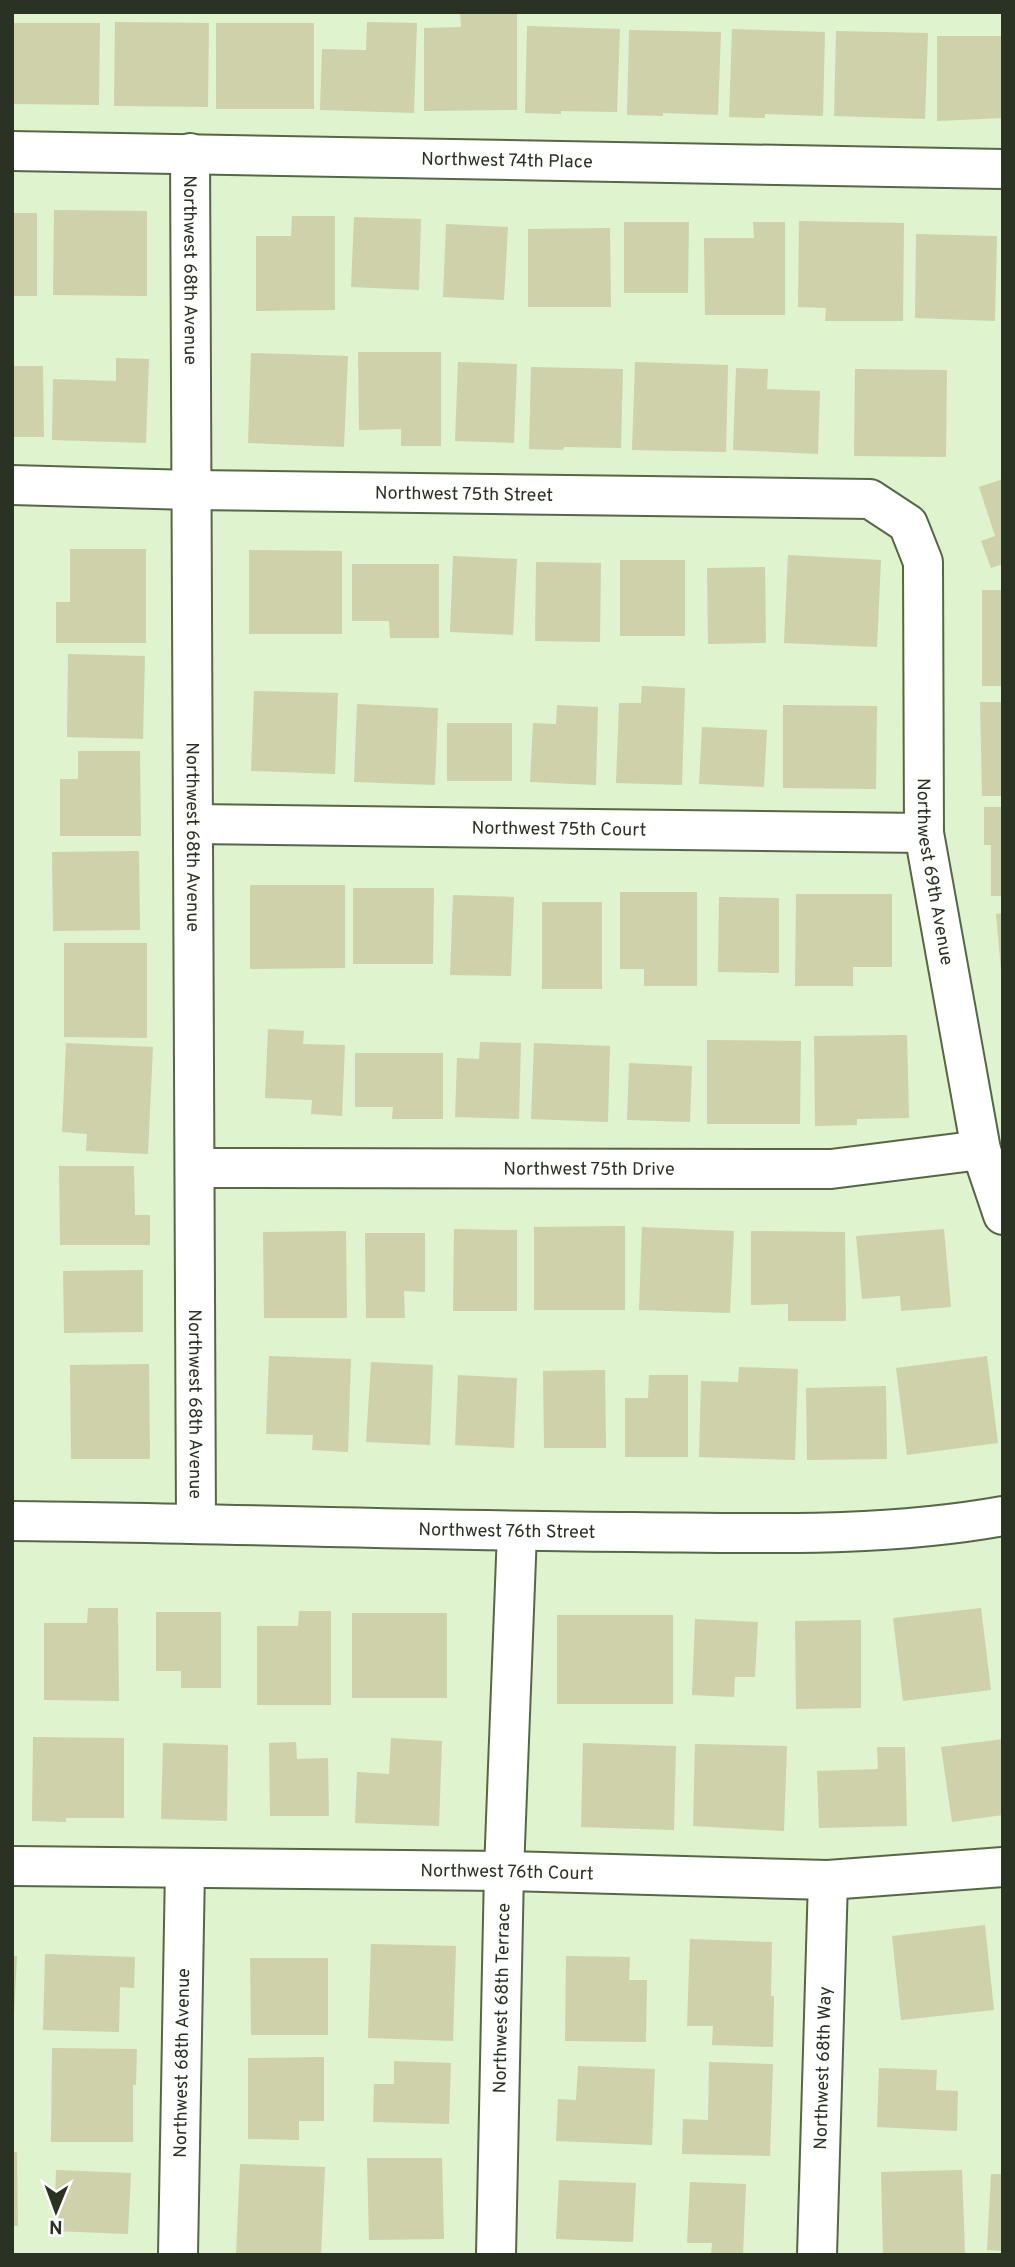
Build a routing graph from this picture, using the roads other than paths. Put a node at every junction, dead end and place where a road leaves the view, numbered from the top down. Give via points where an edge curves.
1 (12, 151) edge
2 (190, 153) junction
3 (1003, 169) edge
4 (12, 485) edge
5 (191, 490) junction
6 (908, 524) joint
7 (193, 824) junction
8 (924, 833) junction
9 (981, 1150) junction
10 (195, 1168) junction
11 (1003, 1215) edge
12 (1003, 1516) edge
13 (12, 1521) edge
14 (196, 1523) junction
15 (517, 1532) junction
16 (12, 1866) edge
17 (1003, 1867) edge
18 (185, 1869) junction
19 (505, 1871) junction
20 (828, 1880) junction
21 (178, 2255) edge
22 (496, 2255) edge
23 (817, 2255) edge

1 - 2 street, Northwest 74th Place
2 - 3 street, Northwest 74th Place
2 - 5 street, Northwest 68th Avenue
4 - 5 street, Northwest 75th Street
5 - 6 street, Northwest 75th Street via 870,499
5 - 7 street, Northwest 68th Avenue
6 - 8 street, Northwest 69th Avenue via 923,562
7 - 8 street, Northwest 75th Court
7 - 10 street, Northwest 68th Avenue
8 - 9 street, Northwest 69th Avenue
9 - 10 street, Northwest 75th Drive via 831,1169
9 - 11 street, Northwest 69th Avenue
10 - 14 street, Northwest 68th Avenue
12 - 15 street, Northwest 76th Street via 958,1524 812,1534
13 - 14 street, Northwest 76th Street
14 - 15 street, Northwest 76th Street
15 - 19 street, Northwest 68th Terrace
16 - 18 street, Northwest 76th Court
17 - 20 street, Northwest 76th Court
18 - 19 street, Northwest 76th Court
18 - 21 street, Northwest 68th Avenue
19 - 20 street, Northwest 76th Court
19 - 22 street, Northwest 68th Terrace
20 - 23 street, Northwest 68th Way

